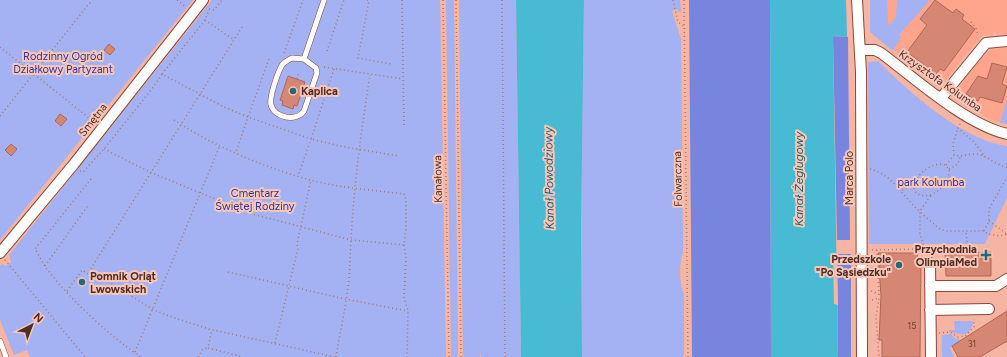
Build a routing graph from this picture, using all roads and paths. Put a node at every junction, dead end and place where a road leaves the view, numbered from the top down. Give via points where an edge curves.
1 (92, 0) edge
2 (204, 0) edge
3 (222, 0) edge
4 (303, 0) edge
5 (324, 0) edge
6 (344, 0) edge
7 (367, 0) edge
8 (402, 0) edge
9 (442, 0) edge
10 (456, 0) edge
11 (502, 0) edge
12 (673, 0) edge
13 (684, 0) edge
14 (857, 0) edge
15 (209, 10) dead end
16 (214, 10) dead end
17 (205, 20) junction
18 (971, 22) dead end
19 (684, 26) junction
20 (242, 28) dead end
21 (234, 40) junction
22 (1007, 41) edge
23 (986, 43) junction
24 (0, 46) edge
25 (860, 50) junction
26 (327, 51) dead end
27 (284, 53) dead end
28 (304, 59) junction
29 (391, 64) dead end
30 (316, 68) junction
31 (334, 69) junction
32 (33, 73) junction
33 (162, 74) junction
34 (298, 74) dead end
35 (370, 75) junction
36 (297, 79) dead end
37 (403, 79) junction
38 (200, 94) junction
39 (941, 98) junction
40 (0, 116) edge
41 (963, 119) dead end
42 (174, 120) dead end
43 (181, 125) junction
44 (404, 125) dead end
45 (958, 128) junction
46 (102, 129) junction
47 (1007, 134) edge
48 (220, 145) junction
49 (104, 149) junction
50 (360, 149) junction
51 (236, 152) junction
52 (954, 155) junction
53 (398, 156) dead end
54 (960, 157) junction
55 (986, 158) junction
56 (946, 166) junction
57 (1007, 167) edge
58 (861, 169) junction
59 (949, 169) junction
60 (83, 172) dead end
61 (152, 172) junction
62 (1007, 177) edge
63 (91, 179) dead end
64 (311, 180) junction
65 (913, 185) junction
66 (356, 188) junction
67 (902, 190) junction
68 (200, 194) junction
69 (931, 195) junction
70 (89, 204) dead end
71 (920, 212) junction
72 (989, 221) junction
73 (301, 228) junction
74 (984, 231) junction
75 (966, 232) junction
76 (1007, 234) edge
77 (351, 240) junction
78 (404, 245) junction
79 (924, 249) junction
80 (870, 250) dead end
81 (877, 250) junction
82 (2, 256) edge
83 (930, 263) dead end
84 (45, 266) junction
85 (90, 270) junction
86 (228, 272) dead end
87 (1007, 279) edge
88 (289, 285) junction
89 (930, 286) junction
90 (67, 291) junction
91 (871, 291) dead end
92 (879, 294) junction
93 (879, 298) junction
94 (345, 299) junction
95 (871, 300) dead end
96 (152, 309) junction
97 (974, 309) junction
98 (989, 309) dead end
99 (930, 310) junction
100 (408, 311) junction
101 (209, 329) junction
102 (930, 333) junction
103 (0, 341) edge
104 (274, 343) junction
105 (208, 348) junction
106 (134, 352) junction
107 (6, 357) edge
108 (85, 357) edge
109 (141, 357) edge
110 (198, 357) edge
111 (243, 357) edge
112 (336, 357) edge
113 (407, 357) edge
114 (449, 357) edge
115 (461, 357) edge
116 (505, 357) edge
117 (688, 357) edge
118 (862, 357) edge
119 (879, 357) edge
120 (931, 357) edge

1 - 32 path
2 - 46 street, Smętna
3 - 16 path
4 - 27 path
5 - 28 lane
6 - 26 path
7 - 29 path via 369,1 358,58
8 - 37 path
9 - 114 path, Kanałowa
10 - 115 path
11 - 116 path
12 - 19 path via 678,22
13 - 19 path, Folwarczna
14 - 25 street, Marca Polo
15 - 17 path
17 - 21 path
17 - 33 path
18 - 23 path
19 - 117 path, Folwarczna
20 - 21 path
21 - 38 path
22 - 23 street
23 - 39 street
24 - 32 path
25 - 39 street, Krzysztofa Kolumba via 875,50 881,53
25 - 58 street, Marca Polo
28 - 30 lane
28 - 30 lane via 292,58 282,65 270,98 272,107 279,114 293,118 301,114 316,76
30 - 31 path
31 - 35 path
31 - 50 path via 311,138
32 - 40 path
32 - 46 path
33 - 38 path
33 - 49 path
34 - 36 path
35 - 37 path
35 - 50 path
37 - 44 path
38 - 43 path
38 - 51 path via 248,117
39 - 47 street, Krzysztofa Kolumba via 977,122
41 - 45 path
42 - 43 path
43 - 48 path
43 - 61 path
45 - 52 path via 953,144
45 - 55 path via 974,142
46 - 82 street, Smętna
48 - 51 path
48 - 68 path
49 - 60 path
49 - 61 path
50 - 53 path
50 - 66 path
51 - 64 path
52 - 54 path
52 - 56 path
54 - 55 path via 973,154
54 - 59 path via 958,164
55 - 57 path
56 - 59 path
56 - 65 path via 936,164 923,171
58 - 67 path via 878,172
58 - 118 street, Marca Polo
59 - 69 path via 944,185
61 - 68 path
61 - 85 path
62 - 72 path via 989,209
63 - 84 path via 35,249
64 - 66 path
64 - 73 path
65 - 67 path
65 - 69 path via 918,195
66 - 77 path
66 - 78 path via 404,194
67 - 71 path
68 - 73 path via 249,213
68 - 96 path
69 - 71 path
70 - 84 path
71 - 75 path via 945,231
71 - 79 path via 920,233
72 - 74 path
72 - 76 path
73 - 77 path
73 - 88 path
74 - 75 path
74 - 76 path via 994,236
75 - 79 path via 968,249
77 - 78 path
77 - 94 path
78 - 100 path via 404,297
79 - 81 path
80 - 81 path
81 - 92 path
82 - 108 path
83 - 89 street
84 - 90 path
85 - 90 path via 88,274 82,270
85 - 96 path
86 - 88 path
87 - 89 street via 996,286
88 - 94 path
88 - 104 path
89 - 99 street
90 - 106 path via 100,324
91 - 92 path
92 - 93 path
93 - 95 path
93 - 119 path via 876,317
94 - 100 path
94 - 112 path
96 - 101 path
96 - 106 path
97 - 98 street
97 - 99 street
97 - 102 path via 974,327 965,336 958,337 950,332
99 - 102 street
100 - 113 path
101 - 104 path
101 - 105 path via 211,333
102 - 120 street
103 - 107 lane
104 - 112 path
105 - 110 path
105 - 111 path
106 - 109 path

